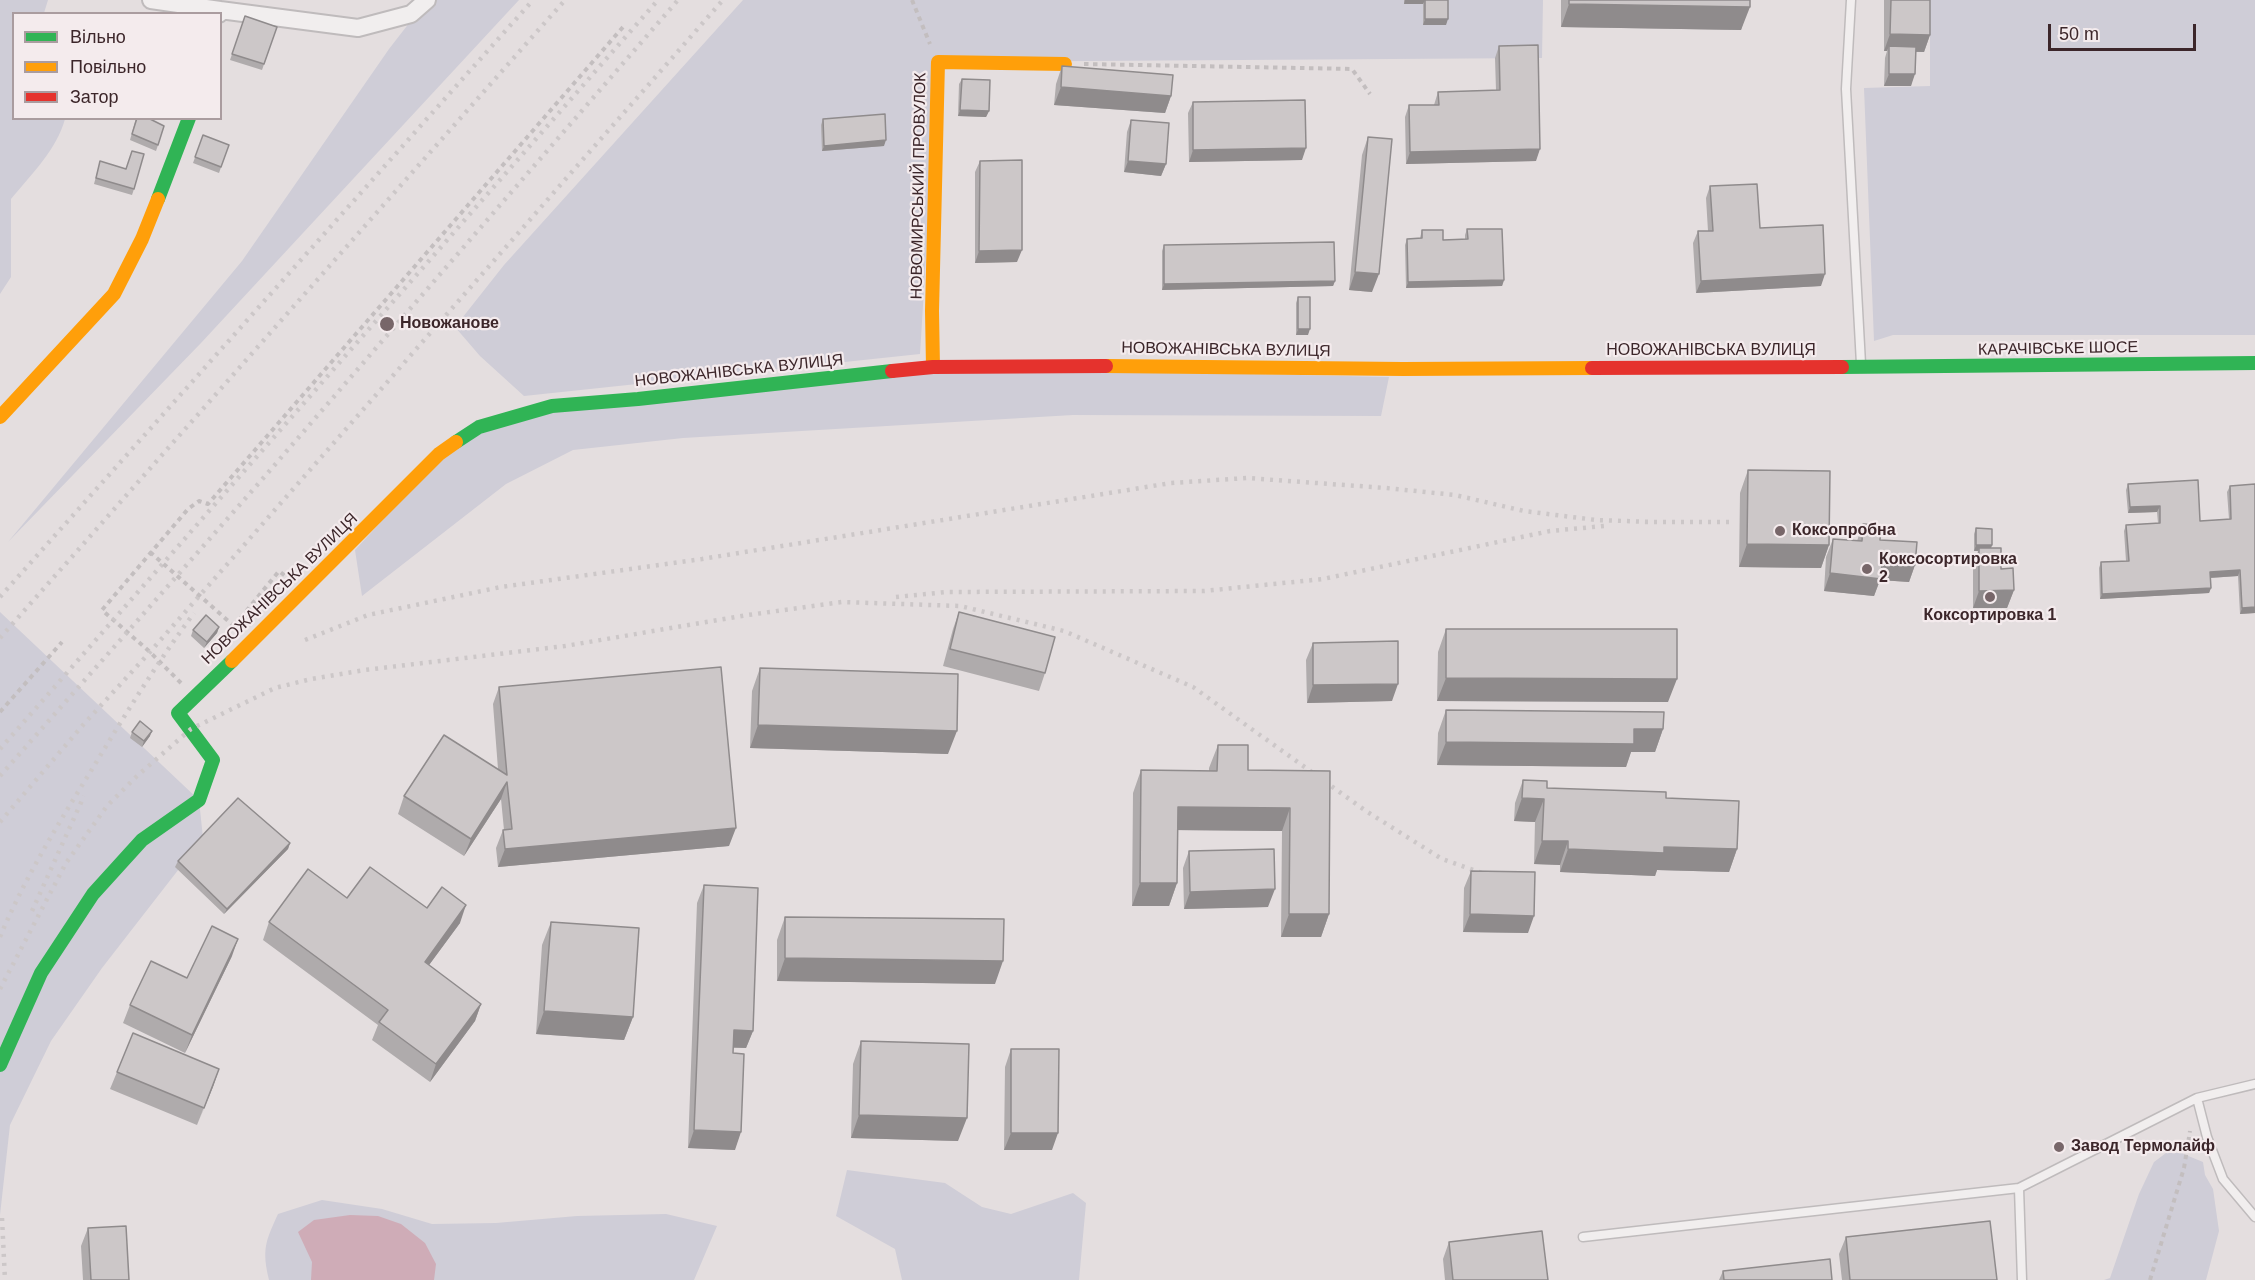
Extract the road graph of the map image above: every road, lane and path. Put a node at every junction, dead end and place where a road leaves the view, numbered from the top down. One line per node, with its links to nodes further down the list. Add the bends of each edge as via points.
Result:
1 (151, 0): 5 (street)
2 (427, 0): 6 (street, via 411,14 358,28)
3 (912, 0): 8 (path)
4 (1851, 0): 14 (lane, via 1846,89)
5 (219, 12)
6 (222, 12)
7 (623, 27): 16 (path, via 208,504 199,501 188,509)
8 (938, 62): 9 (street, НОВОМИРСЬКИЙ ПРОВУЛОК); 13 (street, НОВОМИРСЬКИЙ ПРОВУЛОК)
9 (1065, 64): 10 (path, via 1352,69)
10 (1370, 94)
11 (188, 120): 15 (street, via 142,239 114,294)
12 (2255, 363): 14 (street, КАРАЧІВСЬКЕ ШОСЕ)
13 (933, 367): 14 (street, НОВОЖАНІВСЬКА ВУЛИЦЯ); 19 (street, НОВОЖАНІВСЬКА ВУЛИЦЯ, via 552,406 479,427 439,454)
14 (1861, 367)
15 (0, 417)
16 (150, 552): 17 (path, bridge, via 234,626); 19 (path, via 102,610 177,677)
17 (279, 571)
18 (62, 642): 20 (path)
19 (191, 698): 21 (street, via 178,713 213,760 199,800 142,840 93,894 41,973)
20 (0, 712)
21 (0, 1065)
22 (2255, 1084): 23 (lane)
23 (2197, 1098): 24 (lane); 25 (lane, via 2223,1179); 28 (path, via 2184,1168)
24 (2019, 1188): 26 (lane); 27 (lane)
25 (2255, 1217)
26 (1582, 1237)
27 (2022, 1280)
28 (2150, 1280)

